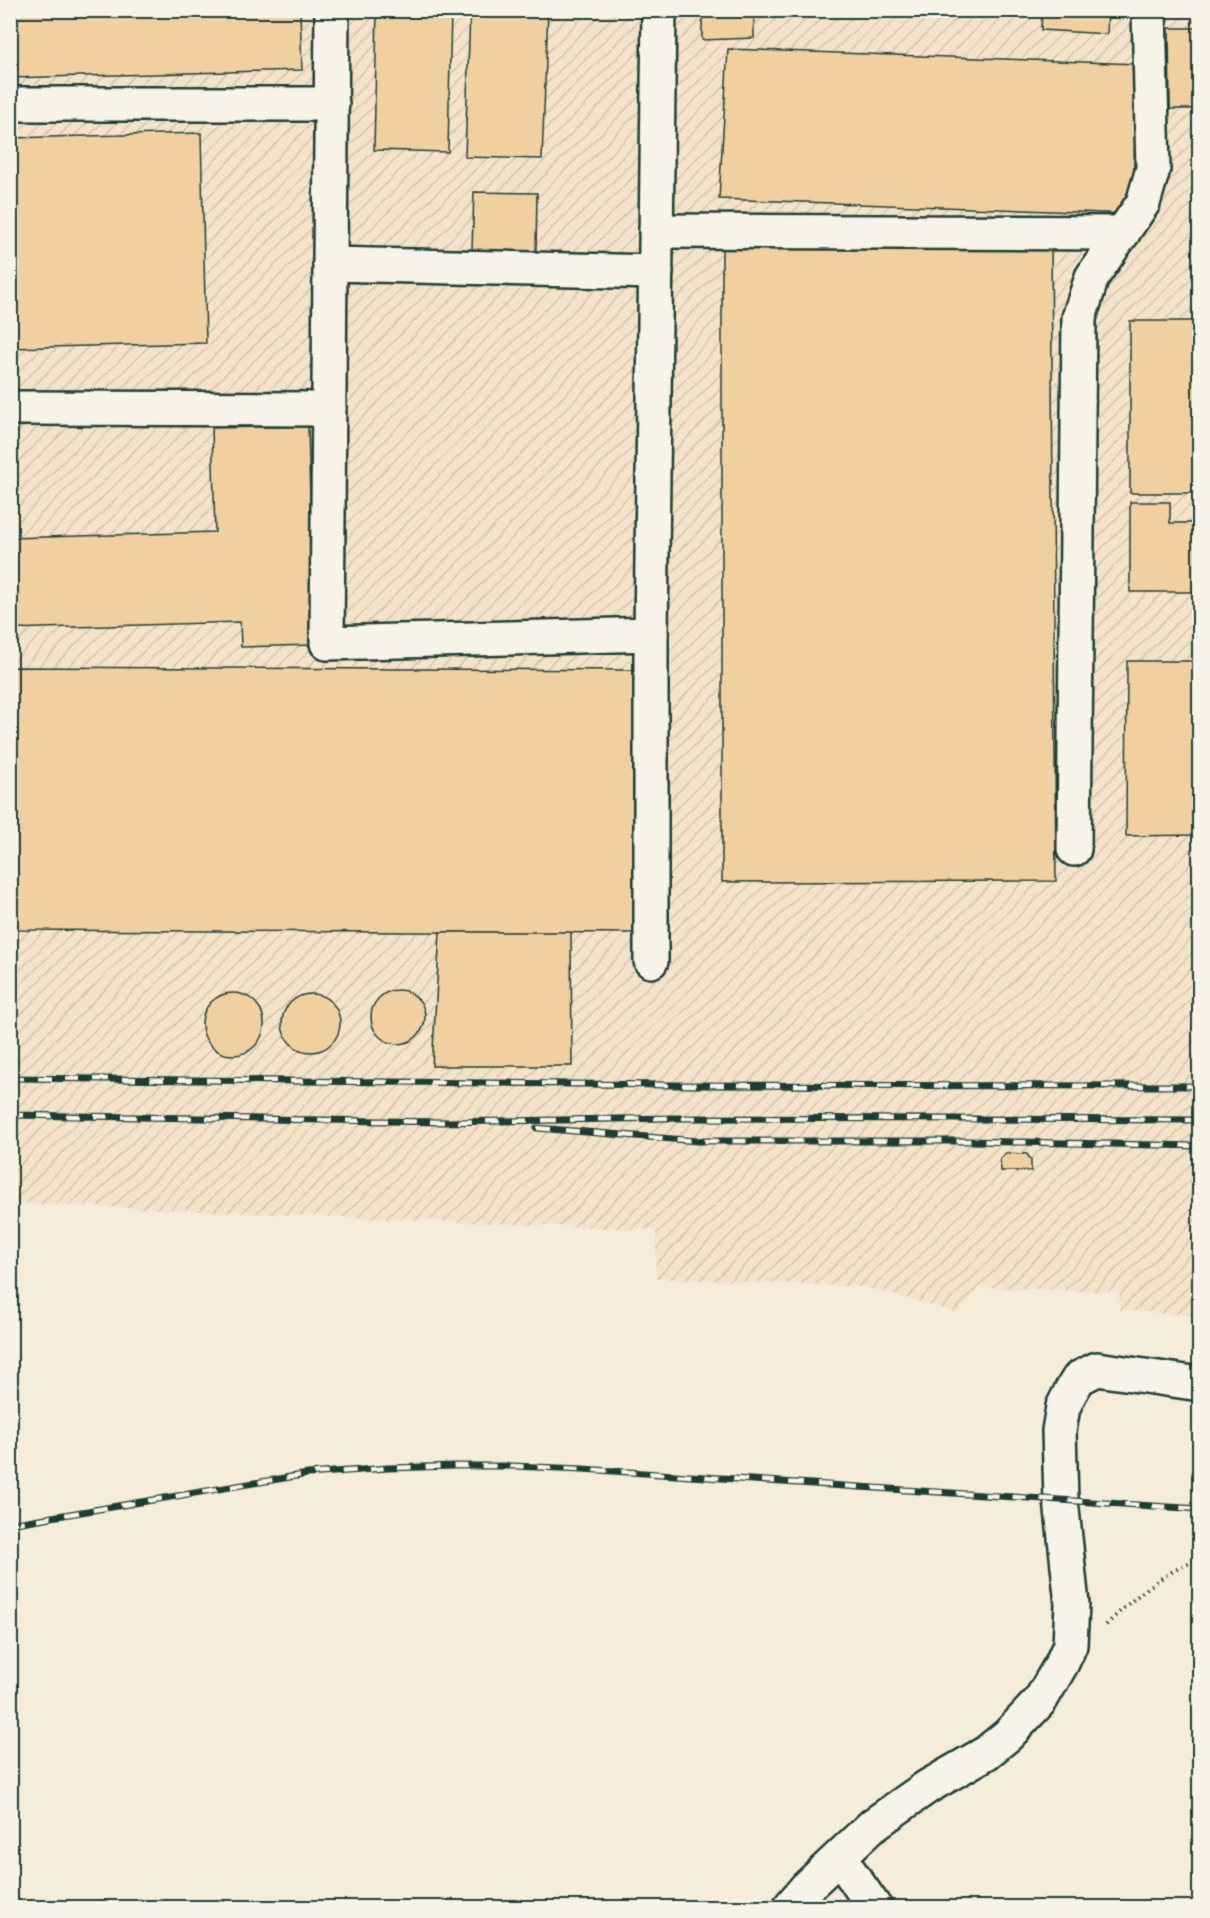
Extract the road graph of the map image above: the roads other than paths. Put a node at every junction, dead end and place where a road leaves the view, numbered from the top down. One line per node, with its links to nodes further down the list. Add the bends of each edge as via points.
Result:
1 (332, 10): 5 (street)
2 (659, 10): 6 (street)
3 (1149, 10): 7 (street, via 1153,169 1143,203)
4 (10, 104): 5 (street)
5 (332, 104): 8 (street)
6 (656, 231): 7 (street); 9 (street)
7 (1123, 233): 13 (street, via 1092,277 1079,318)
8 (330, 264): 9 (street); 11 (street)
9 (656, 272): 12 (street)
10 (10, 408): 11 (street)
11 (329, 409): 12 (street, via 327,643)
12 (651, 634): 14 (street)
13 (1074, 849)
14 (651, 962)
15 (1200, 1384): 16 (street, via 1097,1370 1079,1378 1063,1407 1059,1431 1061,1500 1072,1604 1070,1645 1062,1663 1040,1701 1008,1735 986,1753 898,1806)
16 (840, 1858): 17 (street); 18 (street)
17 (789, 1908)
18 (875, 1908)

